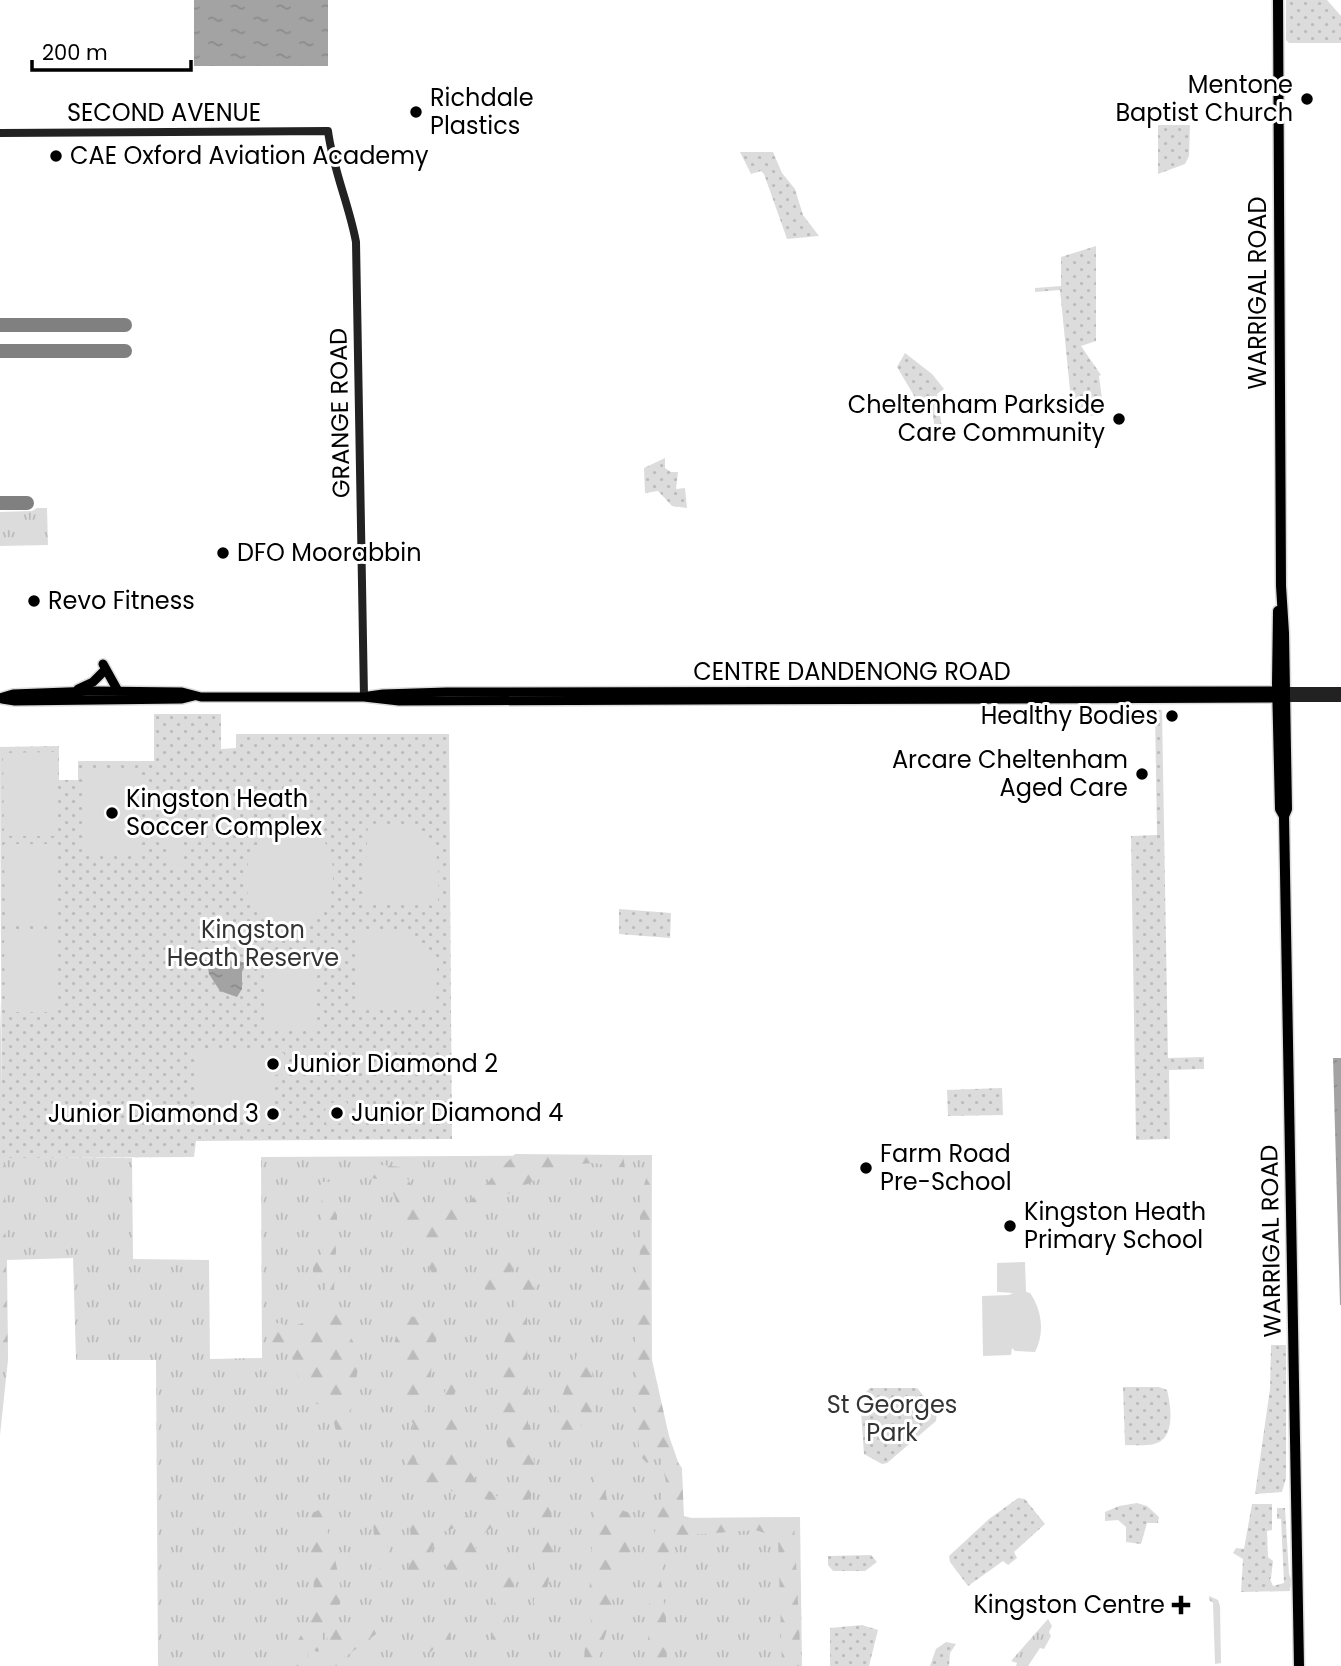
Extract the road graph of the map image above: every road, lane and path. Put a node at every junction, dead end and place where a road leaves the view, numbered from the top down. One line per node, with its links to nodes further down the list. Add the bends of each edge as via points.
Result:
1 (1278, 0): 7 (highway, WARRIGAL ROAD)
2 (328, 131): 3 (main road, SECOND AVENUE); 9 (main road, GRANGE ROAD, via 356,242)
3 (0, 133)
4 (70, 691): 5 (main road, CENTRE DANDENONG ROAD); 5 (main road, via 93,682 103,668); 10 (main road, CENTRE DANDENONG ROAD)
5 (118, 691): 8 (main road, CENTRE DANDENONG ROAD)
6 (1341, 691): 7 (main road, CENTRE DANDENONG ROAD)
7 (1281, 695): 9 (main road, CENTRE DANDENONG ROAD, via 447,692); 11 (main road, CENTRE DANDENONG ROAD); 12 (highway, WARRIGAL ROAD)
8 (194, 696): 9 (main road, CENTRE DANDENONG ROAD); 10 (main road, CENTRE DANDENONG ROAD, via 73,701)
9 (364, 697)
10 (0, 698)
11 (1341, 698)
12 (1299, 1666)

